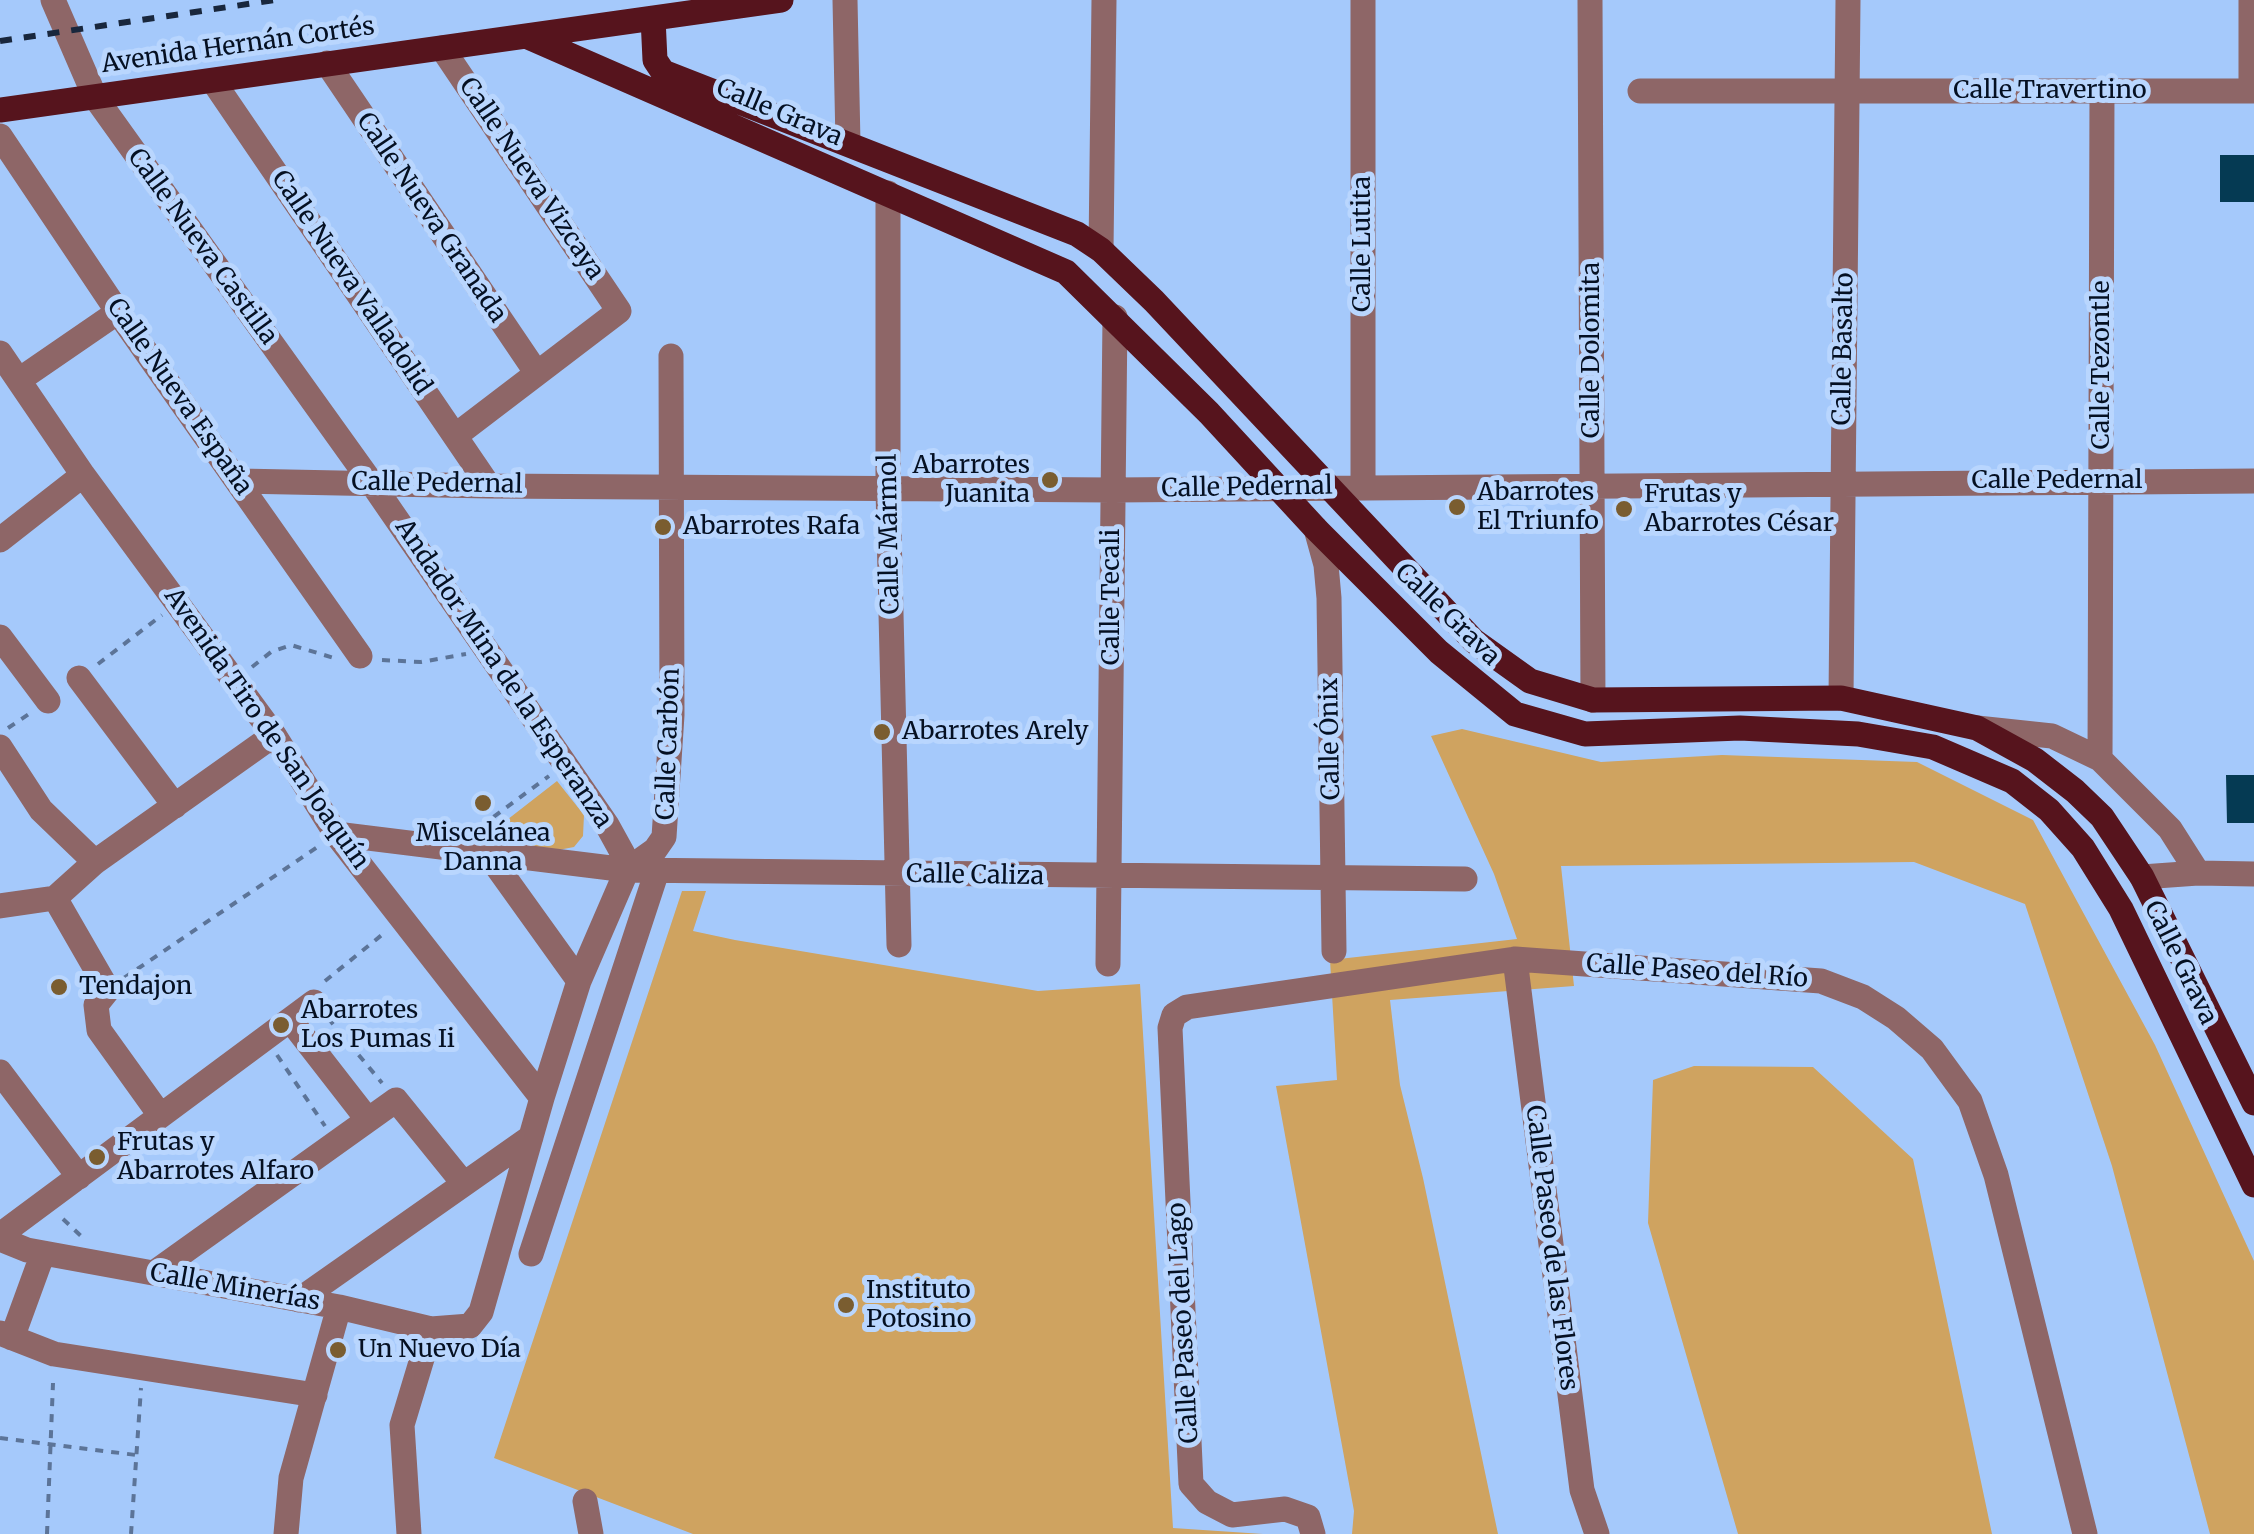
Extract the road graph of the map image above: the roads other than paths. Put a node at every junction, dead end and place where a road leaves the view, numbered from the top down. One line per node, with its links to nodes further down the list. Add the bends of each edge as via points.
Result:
1 (54, 0): 18 (street, Calle Nueva Castilla)
2 (781, 0): 9 (main road, Avenida Hernán Cortés)
3 (845, 0): 21 (street)
4 (1104, 0): 23 (street)
5 (1363, 0): 42 (street, Calle Lutita)
6 (1590, 0): 37 (street, Calle Dolomita)
7 (1848, 0): 14 (street, Calle Basalto)
8 (2251, 0): 17 (street)
9 (653, 18): 10 (main road, Avenida Hernán Cortés); 21 (main road, Calle Grava, via 655,60 664,72)
10 (526, 36): 11 (main road, Avenida Hernán Cortés); 22 (main road, Calle Grava)
11 (442, 48): 12 (main road, Avenida Hernán Cortés); 28 (street, Calle Nueva Vizcaya, via 620,311)
12 (327, 63): 13 (main road, Avenida Hernán Cortés); 28 (street, Calle Nueva Granada)
13 (213, 81): 18 (main road, Avenida Hernán Cortés); 30 (street, Calle Nueva Valladolid)
14 (1846, 90): 15 (street, Calle Travertino); 16 (street, Calle Travertino); 36 (street, Calle Basalto)
15 (1640, 91)
16 (2102, 92): 17 (street, Calle Travertino); 32 (street, Calle Tezontle)
17 (2253, 92)
18 (95, 97): 19 (main road, Avenida Hernán Cortés); 35 (street, Calle Nueva Castilla)
19 (0, 110)
20 (0, 136): 24 (street, Calle Nueva España)
21 (848, 143): 23 (main road, Calle Grava, via 1077,234)
22 (888, 194): 25 (main road, Calle Grava, via 1066,272); 43 (street, Calle Mármol)
23 (1101, 250): 39 (main road, Calle Grava)
24 (118, 312): 29 (street); 34 (street, Calle Nueva España)
25 (1115, 317): 40 (main road, Calle Grava); 44 (street, Calle Tecali)
26 (0, 353): 29 (street, Avenida Tiro de San Joaquín)
27 (671, 356): 41 (street, Calle Carbón)
28 (536, 372): 30 (street)
29 (20, 380): 31 (street, Avenida Tiro de San Joaquín)
30 (455, 436): 38 (street, Calle Nueva Valladolid)
31 (83, 475): 46 (street); 54 (street, Avenida Tiro de San Joaquín)
32 (2102, 480): 33 (street, Calle Pedernal); 36 (street, Calle Pedernal); 56 (street, Calle Tezontle)
33 (2254, 480)
34 (239, 481): 35 (street, Calle Pedernal); 48 (street, Calle Nueva España)
35 (371, 482): 38 (street, Calle Pedernal); 61 (street, Andador Mina de la Esperanza, via 616,840)
36 (1843, 483): 37 (street, Calle Pedernal); 50 (street, Calle Basalto)
37 (1591, 485): 42 (street, Calle Pedernal); 51 (street, Calle Dolomita)
38 (489, 486): 41 (street, Calle Pedernal)
39 (1330, 486): 40 (street, Calle Pedernal); 42 (street, Calle Pedernal); 51 (main road, Calle Grava, via 1474,641 1530,681)
40 (1278, 487): 44 (street, Calle Pedernal); 45 (main road, Calle Grava)
41 (672, 488): 43 (street, Calle Pedernal); 61 (street, Calle Carbón, via 667,821 655,850)
42 (1362, 488)
43 (888, 489): 44 (street, Calle Pedernal); 65 (street, Calle Mármol)
44 (1113, 490): 67 (street, Calle Tecali)
45 (1316, 529): 66 (street, Calle Ónix, via 1328,598); 88 (main road, Calle Grava, via 1439,652 1515,714 1585,734 1740,728 1858,734 1933,748 2012,781 2083,848 2121,909)
46 (0, 540)
47 (0, 638): 52 (street)
48 (360, 656)
49 (80, 678): 57 (street)
50 (1842, 698): 51 (main road, Calle Grava); 53 (main road, Calle Grava)
51 (1593, 700)
52 (48, 701)
53 (1977, 728): 56 (street, via 2052,736); 68 (main road, Calle Grava, via 2075,791 2102,817)
54 (274, 734): 57 (street); 58 (street, Avenida Tiro de San Joaquín)
55 (0, 747): 60 (street, via 40,810)
56 (2100, 759): 63 (street, via 2170,830)
57 (176, 806): 60 (street)
58 (336, 834): 59 (street, Calle Caliza); 81 (street, Avenida Tiro de San Joaquín)
59 (486, 850): 61 (street, Calle Caliza); 76 (street)
60 (94, 862): 70 (street)
61 (627, 870): 62 (street, Calle Caliza); 76 (street, Calle Carbón)
62 (656, 871): 65 (street, Calle Caliza); 91 (street)
63 (2198, 873): 64 (street); 68 (street)
64 (2254, 874)
65 (897, 876): 67 (street, Calle Caliza); 72 (street, Calle Mármol)
66 (1333, 877): 67 (street, Calle Caliza); 69 (street, Calle Caliza); 73 (street, Calle Ónix)
67 (1111, 878): 75 (street, Calle Tecali)
68 (2142, 878): 82 (main road, Calle Grava)
69 (1465, 879)
70 (55, 898): 71 (street); 83 (street, via 108,990 96,1005 99,1030)
71 (0, 906)
72 (899, 945)
73 (1334, 951)
74 (1515, 960): 78 (street, Calle Paseo del Río); 104 (street, Calle Paseo de las Flores, via 1582,1490); 105 (street, Calle Paseo del Río, via 1821,981 1862,997 1932,1049 1970,1101 1996,1174)
75 (1108, 964)
76 (579, 981): 81 (street, Calle Carbón)
77 (314, 1002): 79 (street)
78 (1174, 1014): 103 (street, Calle Paseo del Lago, via 1191,1484 1232,1514 1285,1509 1308,1516)
79 (290, 1021): 83 (street); 84 (street)
80 (0, 1072): 86 (street)
81 (542, 1098): 85 (street, Calle Carbón)
82 (2254, 1103)
83 (160, 1115): 86 (street)
84 (368, 1120): 87 (street, via 396,1100); 92 (street)
85 (531, 1138): 87 (street); 95 (street, Calle Carbón, via 482,1312)
86 (78, 1176): 89 (street)
87 (464, 1184): 93 (street)
88 (2254, 1186)
89 (0, 1237): 90 (street, Calle Minerías)
90 (43, 1253): 92 (street, Calle Minerías); 97 (street)
91 (531, 1254)
92 (154, 1273): 93 (street, Calle Minerías)
93 (299, 1300): 94 (street, Calle Minerías)
94 (339, 1307): 96 (street, Calle Minerías); 98 (street)
95 (470, 1326): 96 (street, Calle Minerías)
96 (431, 1330): 101 (street, via 402,1425)
97 (6, 1336): 98 (street, via 54,1354)
98 (315, 1395): 100 (street, via 290,1478)
99 (584, 1501): 102 (street)
100 (286, 1534)
101 (409, 1534)
102 (591, 1534)
103 (1313, 1534)
104 (1597, 1534)
105 (2085, 1534)

